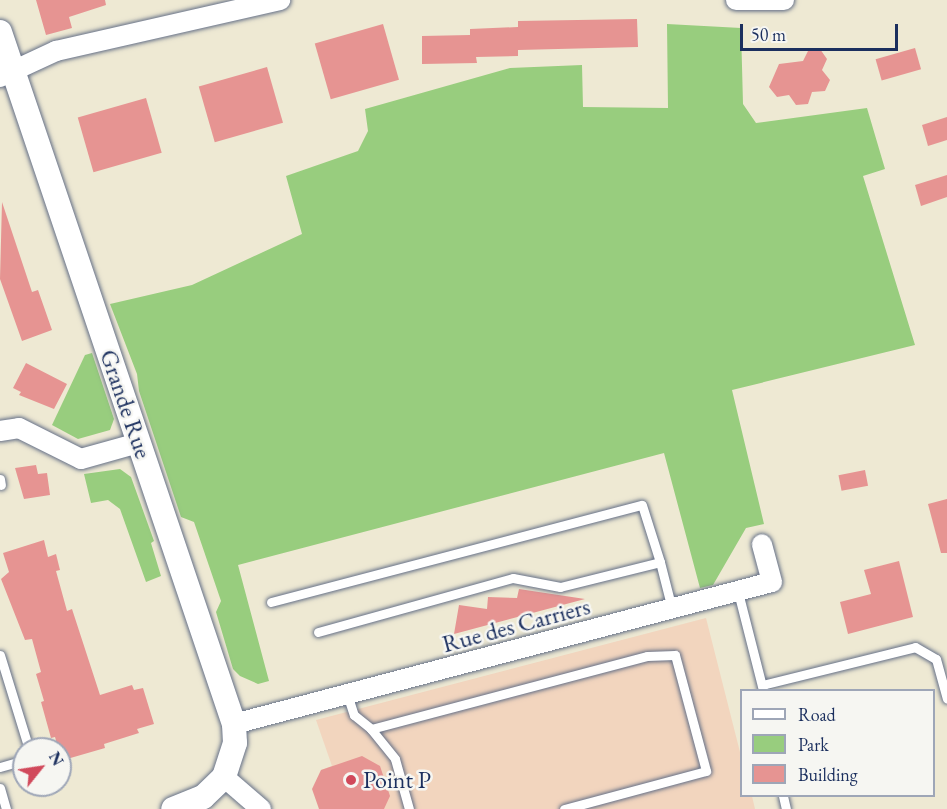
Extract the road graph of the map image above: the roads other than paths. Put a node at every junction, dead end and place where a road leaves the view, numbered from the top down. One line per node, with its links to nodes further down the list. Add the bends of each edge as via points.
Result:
1 (280, 0): 5 (street, via 56,51)
2 (736, 0): 3 (street)
3 (784, 0)
4 (0, 32): 5 (street, Grande Rue)
5 (6, 74): 7 (street, Grande Rue)
6 (0, 431): 7 (street, via 19,428 81,459)
7 (138, 443): 18 (street, Grande Rue)
8 (762, 544): 10 (street, Rue des Carriers, via 772,582)
9 (660, 562): 11 (lane, via 642,505); 12 (lane); 13 (lane, via 560,587 513,578)
10 (738, 592): 12 (street, Rue des Carriers); 15 (lane)
11 (271, 602)
12 (672, 609): 16 (street, Rue des Carriers)
13 (318, 632)
14 (0, 655): 20 (lane)
15 (763, 688): 17 (lane, via 915,647 936,659)
16 (348, 697): 18 (street, Rue des Carriers); 19 (lane, via 354,715)
17 (947, 699)
18 (234, 724): 21 (street, Grande Rue, via 233,753)
19 (371, 729): 26 (lane, via 395,759); 27 (lane, via 647,656 675,656 706,771)
20 (25, 737)
21 (224, 777): 24 (street, Grande Rue, via 203,797); 25 (street)
22 (0, 788): 23 (lane)
23 (6, 809)
24 (173, 809)
25 (261, 809)
26 (409, 809)
27 (564, 809)

